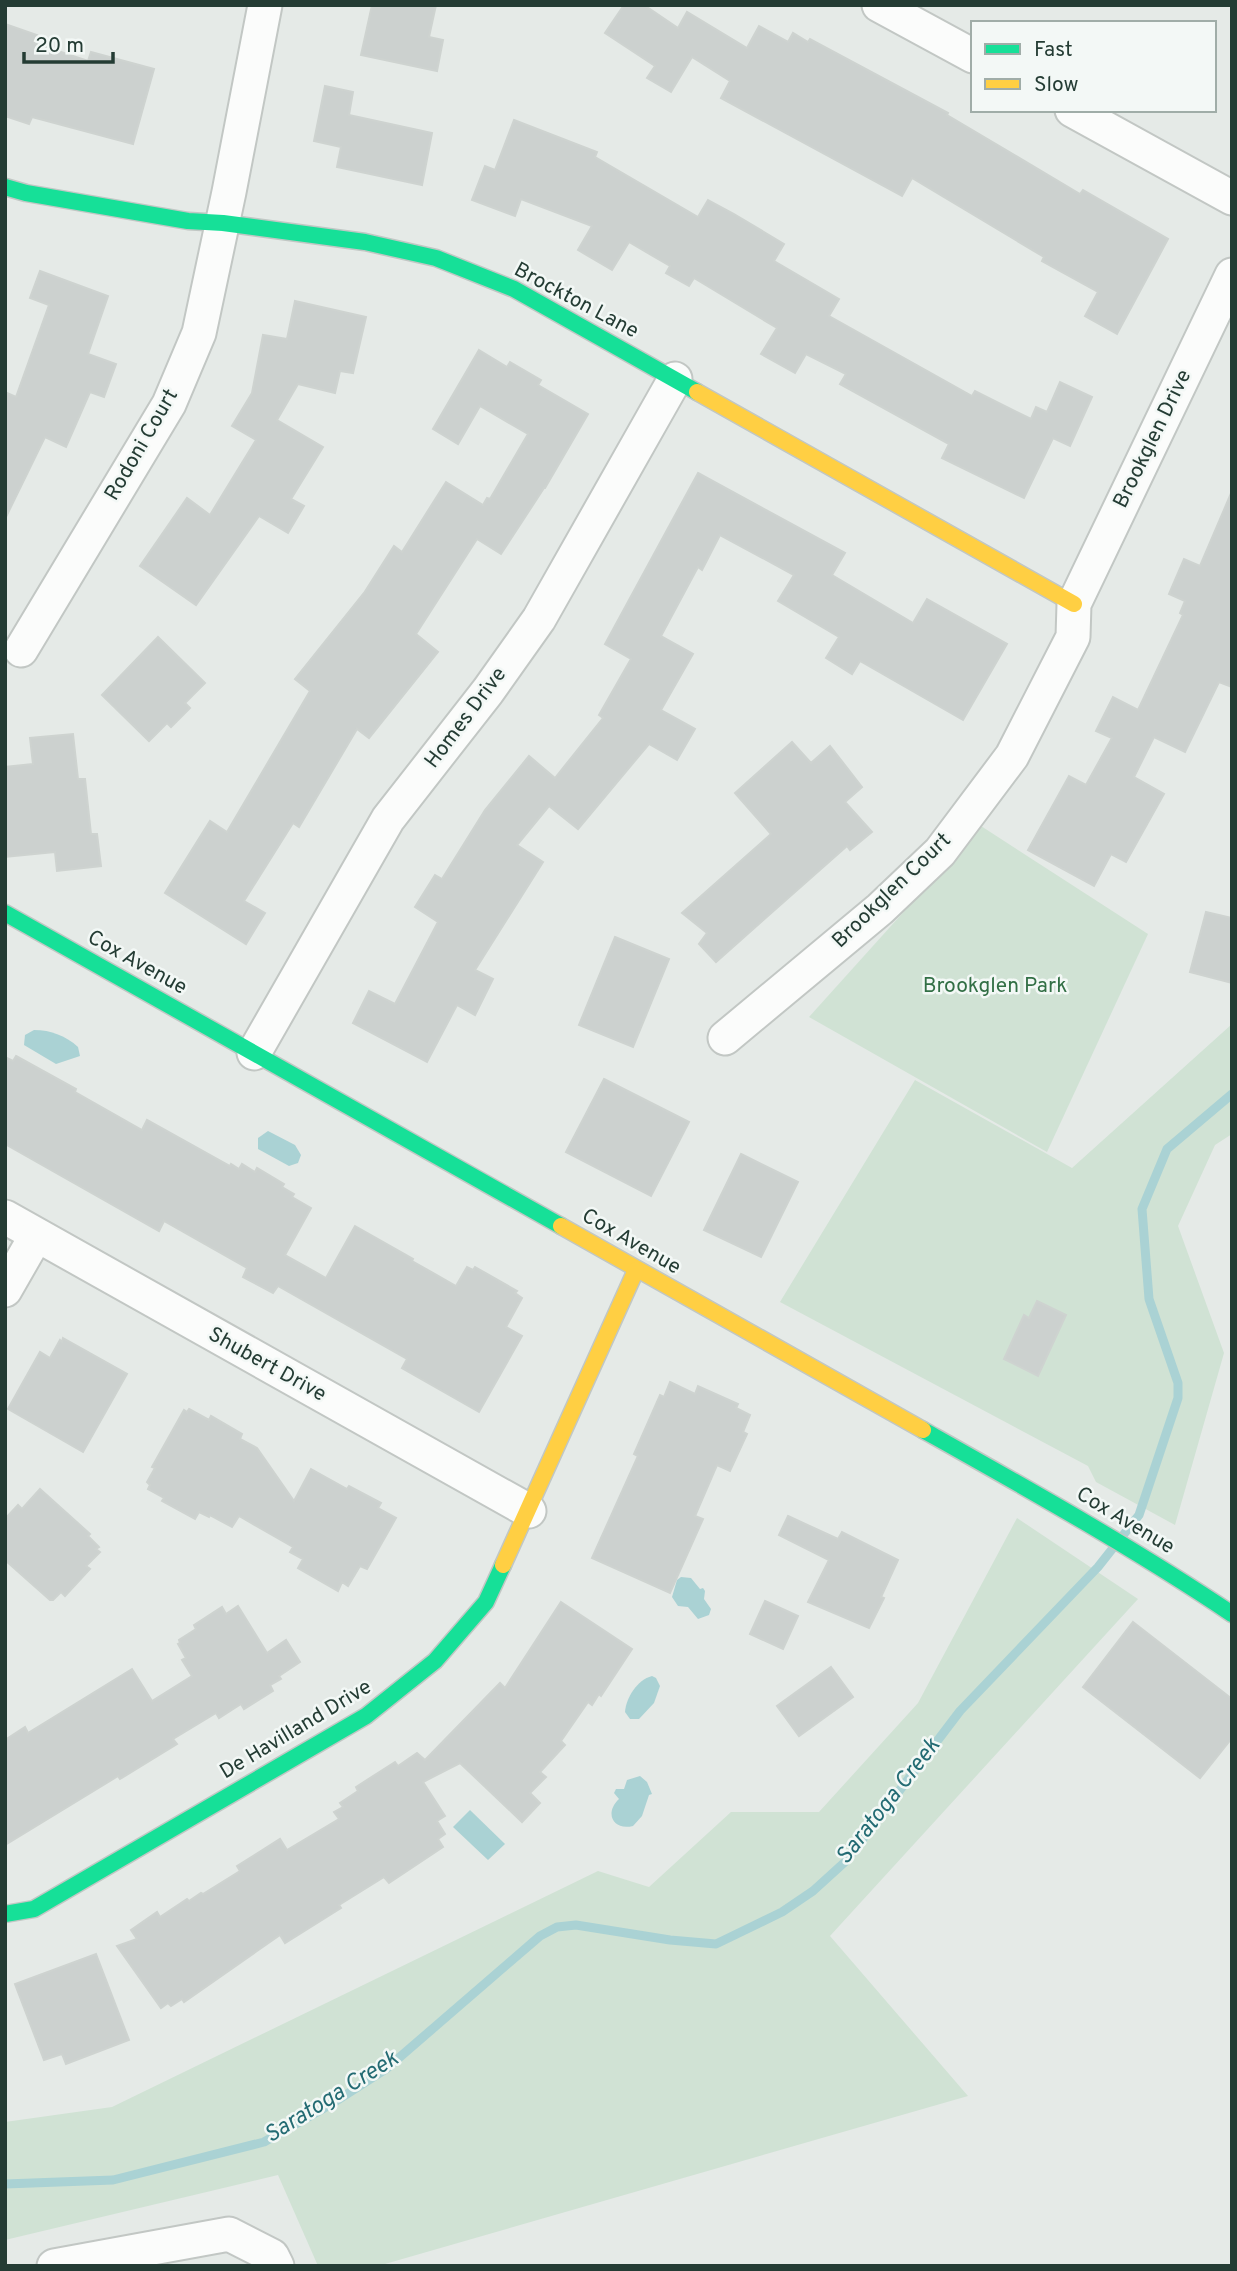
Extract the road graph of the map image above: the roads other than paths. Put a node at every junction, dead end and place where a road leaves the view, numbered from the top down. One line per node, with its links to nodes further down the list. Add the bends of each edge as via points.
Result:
1 (265, 5): 7 (street, Rodoni Court)
2 (879, 5): 3 (street)
3 (971, 55)
4 (1076, 112): 6 (street)
5 (5, 187): 7 (street, Brockton Lane, via 188,221)
6 (1232, 198)
7 (223, 223): 9 (street, Brockton Lane, via 365,242 436,258 514,289); 11 (street, Rodoni Court, via 199,333 169,404)
8 (1232, 275): 10 (street, Brookglen Drive)
9 (675, 379): 10 (street, Brockton Lane); 14 (street, Homes Drive, via 540,618 388,819)
10 (1074, 604): 13 (street, Brookglen Court, via 1073,637 1012,756 940,852 880,909)
11 (21, 650)
12 (5, 913): 14 (street, Cox Avenue)
13 (725, 1038)
14 (254, 1053): 17 (street, Cox Avenue)
15 (5, 1217): 16 (street, Shubert Drive)
16 (36, 1236): 18 (street); 19 (street, Shubert Drive)
17 (636, 1270): 19 (street, De Havilland Drive); 20 (street, Cox Avenue, via 1140,1553)
18 (5, 1290)
19 (529, 1511): 21 (street, De Havilland Drive, via 486,1602 435,1661 366,1716 34,1909)
20 (1232, 1614)
21 (5, 1914)
22 (54, 2266): 23 (street, via 229,2234 272,2256)
23 (277, 2266)

